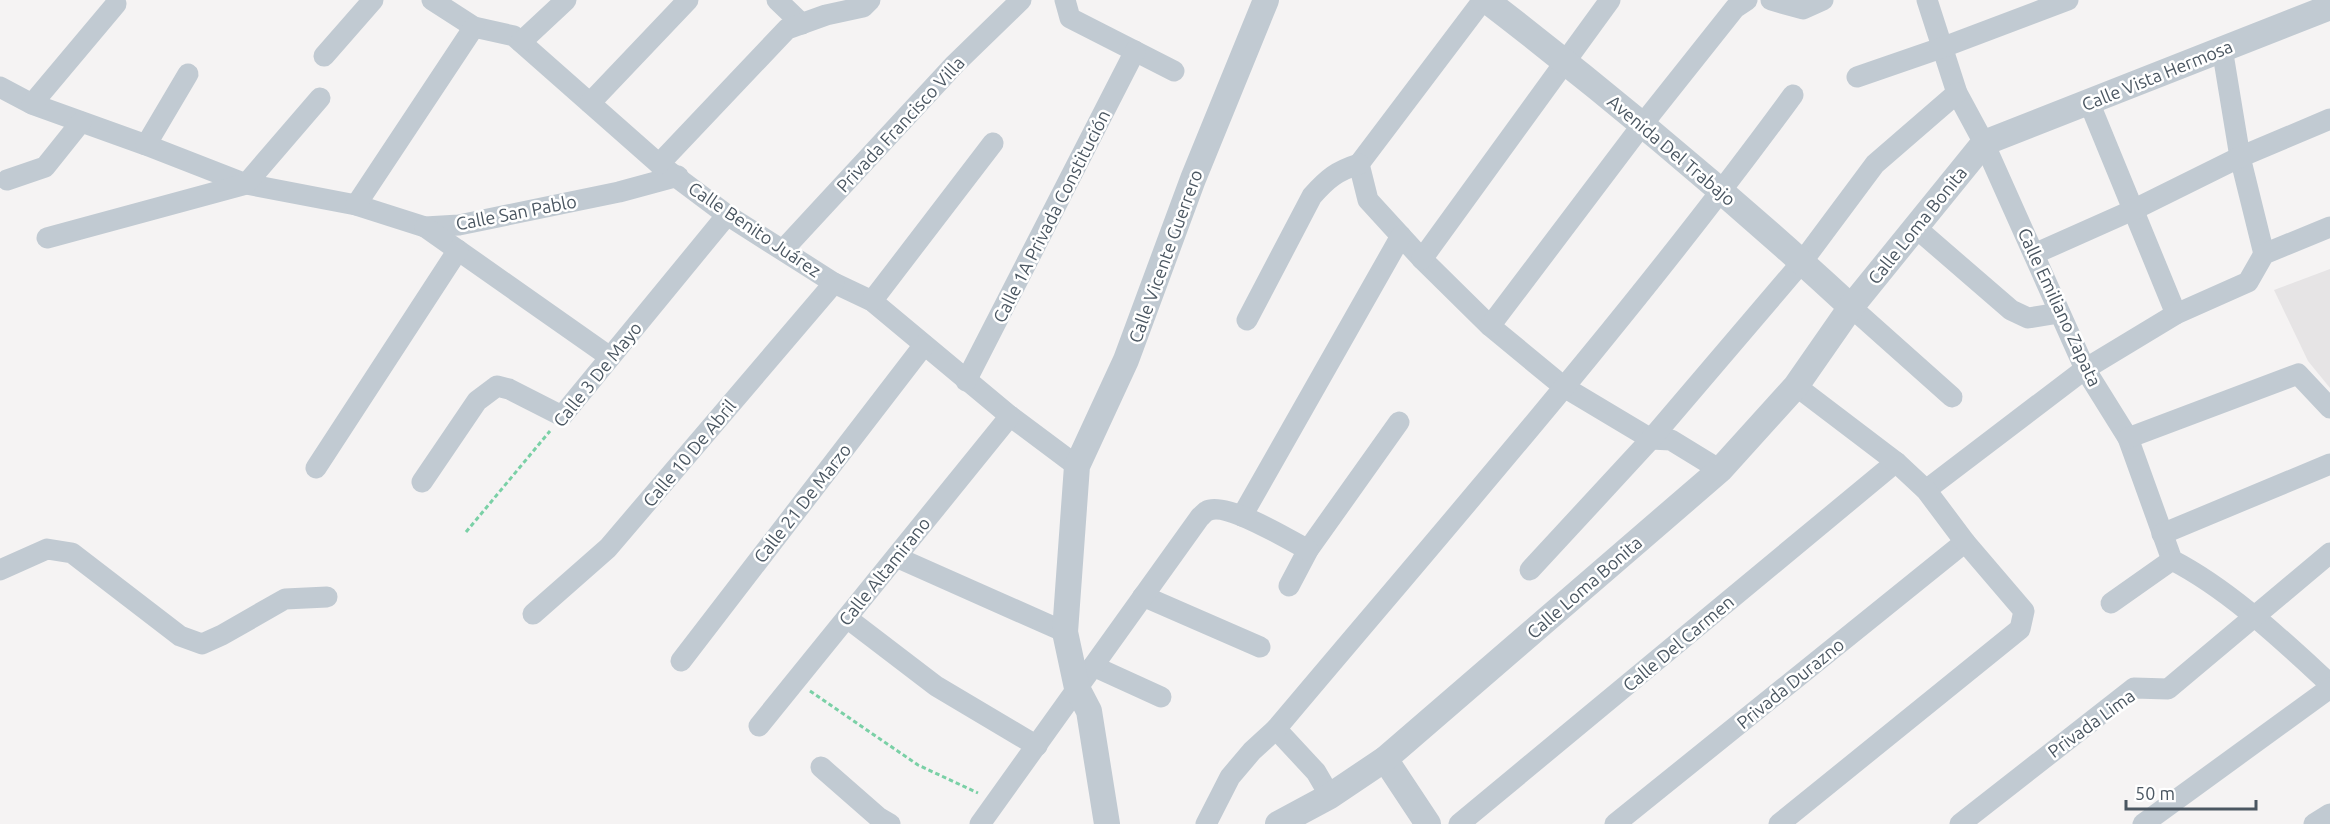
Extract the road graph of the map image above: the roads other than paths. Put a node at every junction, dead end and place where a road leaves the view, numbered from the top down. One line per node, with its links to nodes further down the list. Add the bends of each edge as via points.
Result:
1 (373, 0): 25 (street)
2 (566, 0): 21 (street)
3 (688, 0): 35 (street)
4 (777, 0): 19 (street)
5 (870, 0): 19 (street, via 863,8)
6 (1021, 0): 59 (street, Privada Francisco Villa, via 955,64)
7 (1065, 0): 24 (street, via 1070,18)
8 (1266, 0): 85 (street, Calle Vicente Guerrero, via 1193,179 1126,360)
9 (1484, 0): 26 (street, Avenida Del Trabajo); 45 (street)
10 (1610, 0): 26 (street)
11 (1748, 0): 39 (street, via 1735,9)
12 (1771, 0): 13 (street, via 1803,9)
13 (1823, 0)
14 (1927, 0): 22 (street, Calle Emiliano Zapata)
15 (2068, 0): 22 (street)
16 (443, 2): 20 (street, Calle Benito Juárez)
17 (116, 4): 36 (street)
18 (2330, 7): 23 (street, Calle Vista Hermosa)
19 (802, 24): 44 (street, via 787,29)
20 (474, 27): 21 (street, Calle Benito Juárez, via 514,36); 50 (street)
21 (521, 42): 35 (street, Calle Benito Juárez)
22 (1941, 48): 29 (street); 31 (street, Calle Emiliano Zapata)
23 (2222, 48): 34 (street, Calle Vista Hermosa); 43 (street)
24 (1135, 51): 27 (street); 74 (street, Calle 1A Privada Constitución)
25 (324, 56)
26 (1565, 61): 39 (street, Avenida Del Trabajo); 62 (street)
27 (1174, 71)
28 (188, 74): 42 (street)
29 (1857, 77)
30 (0, 87): 36 (street, Calle San Pablo)
31 (1957, 93): 41 (street, Calle Emiliano Zapata); 63 (street, via 1875,164)
32 (1793, 94): 49 (street)
33 (320, 98): 48 (street)
34 (2089, 102): 41 (street, Calle Vista Hermosa); 51 (street)
35 (590, 103): 44 (street, Calle Benito Juárez)
36 (32, 104): 38 (street, Calle San Pablo)
37 (2330, 119): 43 (street)
38 (81, 122): 42 (street, Calle San Pablo); 47 (street, via 45,167)
39 (1642, 125): 49 (street, Avenida Del Trabajo); 70 (street)
40 (993, 143): 65 (street)
41 (1984, 143): 54 (street, Calle Loma Bonita); 60 (street, Calle Emiliano Zapata)
42 (146, 145): 48 (street, Calle San Pablo)
43 (2240, 157): 51 (street); 61 (street)
44 (659, 164): 46 (street, Calle Benito Juárez)
45 (1359, 164): 56 (street, via 1368,200); 69 (street, via 1327,179 1312,196)
46 (678, 176): 52 (street, Calle Benito Juárez); 53 (street, Calle San Pablo, via 459,225)
47 (7, 180)
48 (246, 184): 50 (street, Calle San Pablo); 57 (street)
49 (1722, 191): 63 (street, Avenida Del Trabajo); 76 (street)
50 (356, 205): 53 (street, Calle San Pablo)
51 (2133, 210): 60 (street); 68 (street)
52 (727, 215): 59 (street, Calle Benito Juárez); 72 (street, Calle 3 De Mayo)
53 (425, 227): 58 (street)
54 (1915, 227): 66 (street, Calle Loma Bonita); 67 (street, via 2011,310 2028,318)
55 (2330, 227): 61 (street)
56 (1401, 236): 62 (street); 90 (street)
57 (47, 238)
58 (458, 250): 72 (street); 86 (street)
59 (783, 250): 64 (street, Calle Benito Juárez)
60 (2034, 254): 67 (street, Calle Emiliano Zapata)
61 (2264, 254): 68 (street, via 2248,282)
62 (1422, 259): 70 (street)
63 (1802, 262): 66 (street, Avenida Del Trabajo); 82 (street)
64 (834, 283): 65 (street, Calle Benito Juárez); 103 (street, Calle 10 De Abril, via 608,548)
65 (872, 301): 71 (street, Calle Benito Juárez)
66 (1851, 307): 75 (street, Calle Loma Bonita); 77 (street)
67 (2059, 313): 73 (street, Calle Emiliano Zapata)
68 (2176, 314): 73 (street)
69 (1246, 320)
70 (1490, 326): 76 (street)
71 (924, 345): 74 (street, Calle Benito Juárez); 108 (street, Calle 21 De Marzo)
72 (610, 357): 88 (street, Calle 3 De Mayo, via 562,416 497,386 477,401)
73 (2085, 369): 81 (street, Calle Emiliano Zapata); 89 (street)
74 (966, 381): 79 (street, Calle Benito Juárez)
75 (1796, 386): 83 (street); 87 (street, Calle Loma Bonita)
76 (1564, 387): 82 (street); 114 (street)
77 (1952, 397)
78 (2330, 408): 81 (street, via 2298,374)
79 (1010, 416): 85 (street, Calle Benito Juárez); 95 (street, Calle Altamirano)
80 (1399, 422): 93 (street)
81 (2128, 438): 91 (street, Calle Emiliano Zapata)
82 (1651, 439): 87 (street, via 1671,440); 98 (street)
83 (1896, 462): 89 (street); 126 (street, Calle Del Carmen)
84 (2330, 464): 91 (street)
85 (1077, 466): 106 (street, Calle Vicente Guerrero)
86 (316, 468)
87 (1720, 470): 116 (street, Calle Loma Bonita)
88 (422, 482)
89 (1926, 490): 92 (street)
90 (1242, 516): 93 (street); 100 (street, via 1208,510)
91 (2162, 534): 96 (street, Calle Emiliano Zapata)
92 (1965, 542): 127 (street, Privada Durazno); 128 (street, via 2024,610 2020,628)
93 (1308, 550): 99 (street)
94 (2330, 553): 104 (street, Privada Lima)
95 (896, 556): 105 (street, Calle Altamirano); 106 (street)
96 (2172, 561): 102 (street); 104 (street, via 2190,569)
97 (0, 570): 101 (street, via 47,549 72,553 180,636 202,644 285,599)
98 (1530, 570)
99 (1289, 586)
100 (1143, 596): 107 (street); 109 (street)
101 (327, 597)
102 (2111, 603)
103 (534, 614)
104 (2254, 617): 110 (street); 129 (street, Privada Lima, via 2168,689 2134,688)
105 (847, 618): 113 (street, Calle Altamirano); 115 (street, via 936,686)
106 (1065, 632): 111 (street, Calle Vicente Guerrero)
107 (1260, 647)
108 (681, 661)
109 (1093, 666): 111 (street); 112 (street)
110 (2330, 686): 130 (street)
111 (1077, 688): 115 (street); 122 (street, Calle Vicente Guerrero, via 1089,711)
112 (1161, 697)
113 (759, 726)
114 (1276, 729): 118 (street, via 1316,772); 123 (street, via 1230,777)
115 (1037, 746): 121 (street)
116 (1385, 759): 118 (street, Calle Loma Bonita); 125 (street)
117 (821, 766): 120 (street)
118 (1330, 796): 124 (street, Calle Loma Bonita)
119 (2330, 814): 131 (street)
120 (890, 824)
121 (980, 824)
122 (1107, 824)
123 (1206, 824)
124 (1278, 824)
125 (1428, 824)
126 (1459, 824)
127 (1615, 824)
128 (1779, 824)
129 (1960, 824)
130 (2143, 824)
131 (2314, 824)

